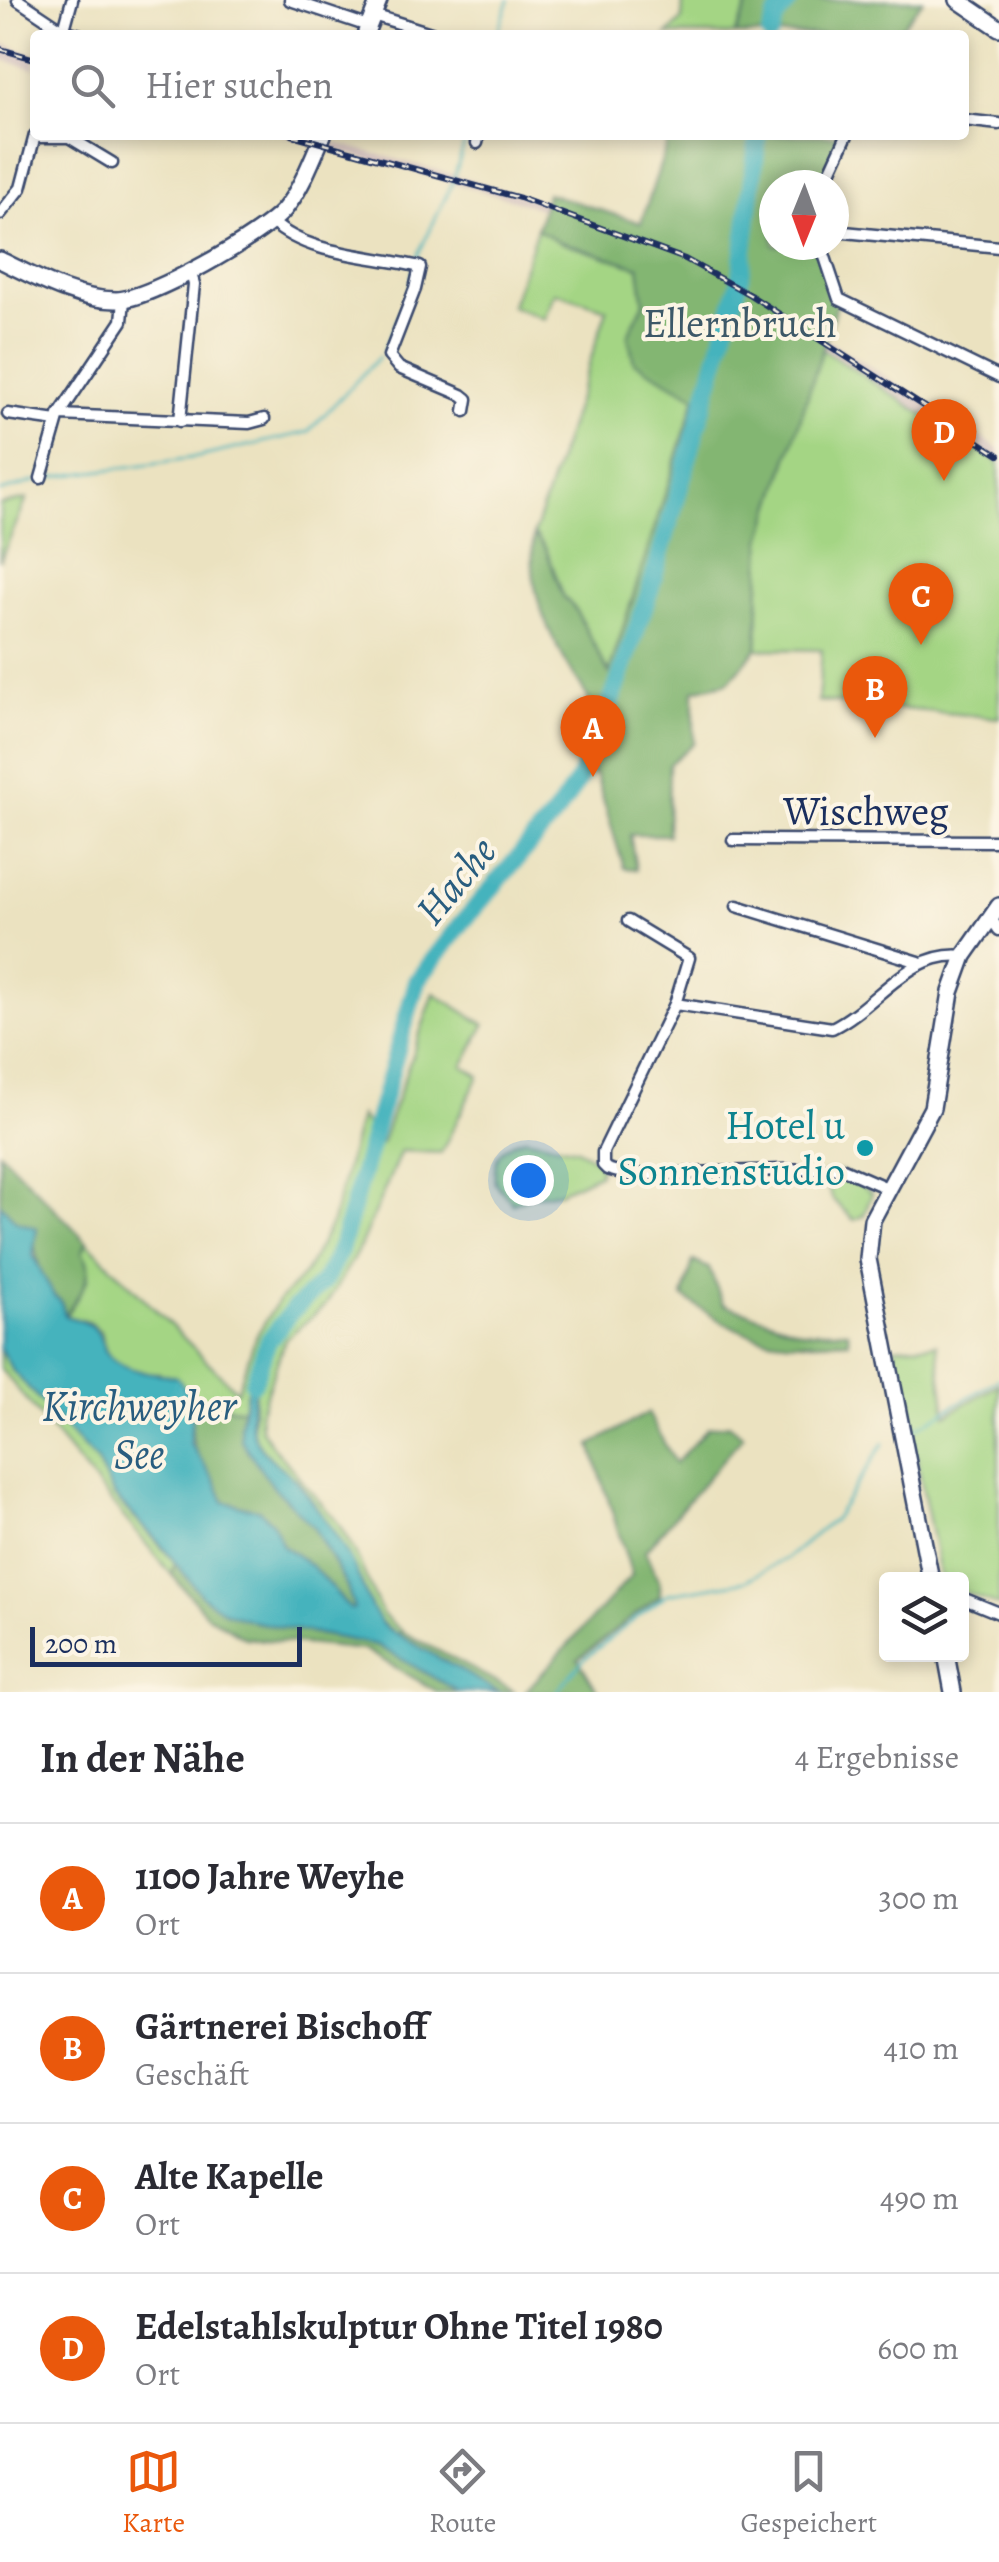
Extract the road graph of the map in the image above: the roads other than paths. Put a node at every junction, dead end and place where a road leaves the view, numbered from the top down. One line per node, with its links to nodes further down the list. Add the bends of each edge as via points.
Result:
1 (18, 0): 7 (street)
2 (72, 0): 8 (street)
3 (290, 0): 5 (street)
4 (958, 0): 6 (main road)
5 (371, 19): 9 (street)
6 (999, 28)
7 (60, 30)
8 (64, 30)
9 (416, 30)
10 (969, 121): 11 (street)
11 (999, 124)
12 (34, 140): 18 (street, via 20,188)
13 (73, 140): 16 (street)
14 (321, 140): 19 (main road, via 294,196)
15 (845, 140): 17 (street)
16 (112, 163)
17 (831, 170)
18 (0, 214)
19 (272, 222): 24 (main road); 27 (street, via 288,237 415,266 416,289 389,356 399,368 462,395)
20 (849, 233): 21 (street)
21 (999, 248)
22 (0, 260): 25 (main road, via 79,293)
23 (826, 260): 26 (street, via 839,298)
24 (190, 271): 25 (main road); 30 (street)
25 (124, 300): 29 (street, via 122,320)
26 (999, 377)
27 (464, 411)
28 (8, 414): 29 (street)
29 (58, 418): 30 (street); 32 (street)
30 (180, 420): 31 (street)
31 (264, 420)
32 (41, 478)
33 (733, 840): 34 (street, Wischweg)
34 (999, 842)
35 (737, 906): 39 (street)
36 (996, 918): 38 (main road)
37 (628, 921): 40 (street, via 689,958)
38 (964, 956): 39 (street); 41 (main road, via 951,992 932,1108)
39 (919, 962): 40 (street, via 832,1028)
40 (675, 1004): 41 (street, via 607,1145 606,1169 628,1176 842,1168)
41 (887, 1188): 42 (main road, via 872,1220 868,1260)
42 (929, 1572)
43 (969, 1601): 44 (street)
44 (999, 1612)
45 (948, 1662): 46 (main road)
46 (954, 1692)

